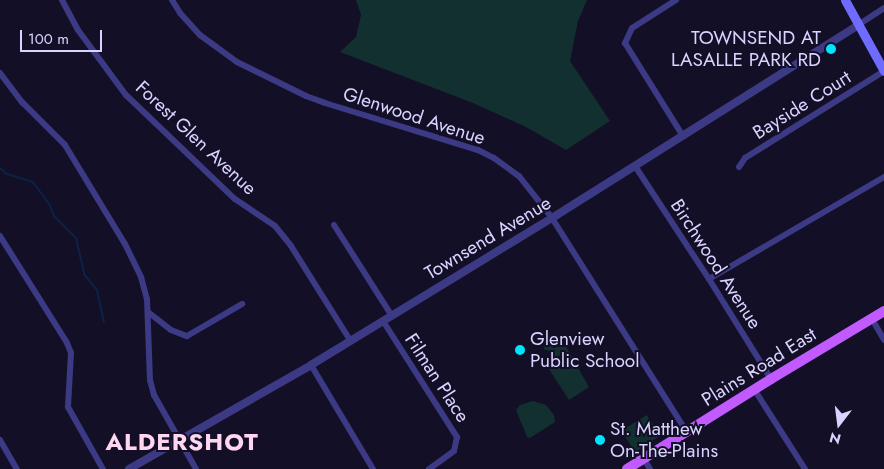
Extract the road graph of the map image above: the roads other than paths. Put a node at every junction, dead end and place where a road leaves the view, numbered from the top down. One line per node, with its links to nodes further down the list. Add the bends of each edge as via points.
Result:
1 (62, 0): 23 (street, Forest Glen Avenue, via 78,30 126,95 234,199 276,226)
2 (172, 0): 13 (street, Glenwood Avenue, via 200,35 222,53 306,96 458,142 494,158 527,184)
3 (676, 0): 9 (street, via 632,28 626,43)
4 (845, 0): 6 (main road)
5 (884, 8): 6 (street)
6 (858, 25): 7 (main road); 9 (street, Townsend Avenue)
7 (884, 71): 11 (street, Bayside Court, via 745,158)
8 (0, 73): 19 (street, via 23,104 66,145 141,277)
9 (683, 136): 10 (street, Townsend Avenue)
10 (634, 166): 13 (street, Townsend Avenue); 16 (street, Birchwood Avenue)
11 (739, 167)
12 (884, 176): 16 (street)
13 (552, 218): 20 (street, Townsend Avenue); 28 (street, Glenwood Avenue)
14 (334, 225): 20 (street)
15 (0, 236): 33 (street, via 67,343 71,353 68,407)
16 (709, 279): 26 (street, Birchwood Avenue)
17 (242, 304): 19 (street, via 187,336 171,330)
18 (884, 311): 21 (main road, Plains Road East)
19 (148, 312): 30 (street, via 150,380 154,394)
20 (392, 316): 22 (street, Townsend Avenue)
21 (872, 319): 24 (street); 26 (main road, Plains Road East)
22 (383, 321): 23 (street, Townsend Avenue); 37 (street, Filman Place, via 457,437 454,452)
23 (350, 340): 25 (street, Townsend Avenue)
24 (884, 340)
25 (311, 365): 30 (street, Townsend Avenue); 36 (street)
26 (771, 379): 27 (main road, Plains Road East)
27 (754, 389): 28 (main road, Plains Road East); 40 (street)
28 (687, 432): 31 (main road, Plains Road East)
29 (0, 440): 32 (street)
30 (180, 441): 34 (street, Townsend Avenue); 35 (street)
31 (644, 459): 38 (main road, Plains Road East); 39 (street)
32 (17, 469)
33 (103, 469)
34 (129, 469)
35 (196, 469)
36 (373, 469)
37 (429, 469)
38 (627, 469)
39 (650, 469)
40 (805, 469)

